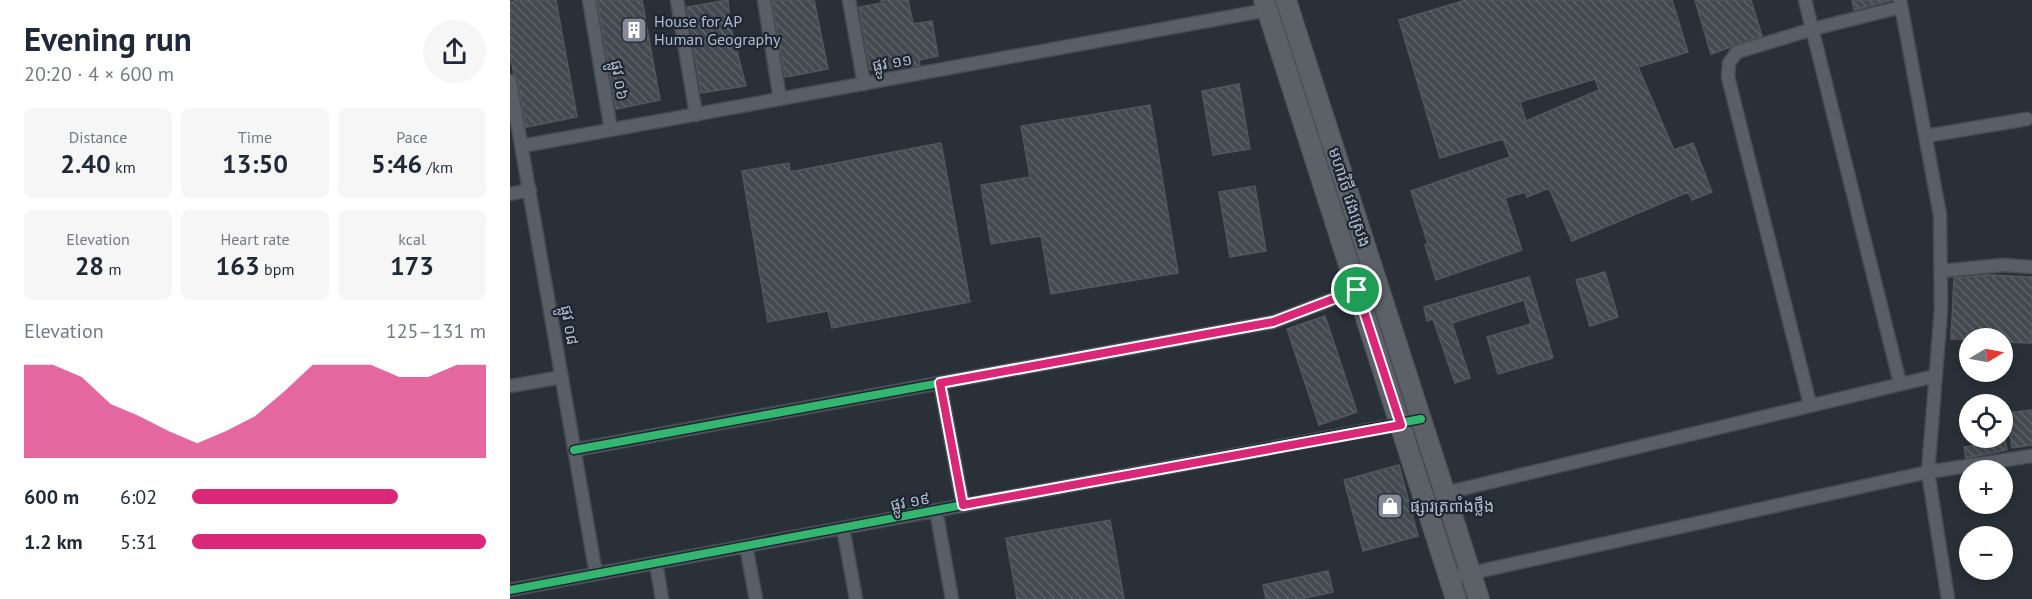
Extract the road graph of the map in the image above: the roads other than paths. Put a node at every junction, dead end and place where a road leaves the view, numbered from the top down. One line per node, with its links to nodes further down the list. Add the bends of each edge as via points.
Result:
1 (589, 0): 15 (street, ផ្លូវ ០៦)
2 (677, 0): 13 (street)
3 (764, 0): 12 (street)
4 (849, 0): 11 (street)
5 (1286, 0): 29 (main road, មហាវិថី វេងស្រេង)
6 (1805, 0): 9 (street)
7 (1900, 3): 9 (street); 16 (street)
8 (1265, 5): 11 (street, ផ្លូវ ១១); 22 (main road, មហាវិថី វេងស្រេង)
9 (1813, 29): 26 (street); 28 (street, via 1737,52 1729,63 1728,77)
10 (510, 81): 17 (street, ផ្លូវ ០៨)
11 (864, 84): 12 (street, ផ្លូវ ១១)
12 (780, 99): 13 (street, ផ្លូវ ១១)
13 (696, 115): 15 (street, ផ្លូវ ១១)
14 (2027, 119): 16 (street)
15 (612, 130): 17 (street, ផ្លូវ ១១)
16 (1926, 136): 21 (street, via 1940,215)
17 (522, 146): 18 (street, ផ្លូវ ០៨)
18 (530, 190): 19 (street); 24 (street, ផ្លូវ ០៨)
19 (510, 194)
20 (2032, 267): 21 (street)
21 (1941, 270): 23 (street)
22 (1357, 290): 25 (street, via 1273,322); 30 (main road, មហាវិថី វេងស្រេង)
23 (1935, 375): 26 (street); 33 (street)
24 (562, 376): 27 (street); 31 (street, ផ្លូវ ០៨)
25 (940, 383): 31 (street); 35 (street)
26 (1900, 383): 28 (street)
27 (510, 386)
28 (1810, 404): 34 (street)
29 (1421, 419): 30 (street, ផ្លូវ ១៩); 34 (main road, មហាវិថី វេងស្រេង)
30 (1401, 425): 35 (street, ផ្លូវ ១៩); 42 (main road, មហាវិថី វេងស្រេង)
31 (574, 450): 41 (street, ផ្លូវ ០៨)
32 (2032, 456): 33 (street)
33 (1928, 472): 40 (street); 50 (street)
34 (1446, 493): 40 (main road, មហាវិថី វេងស្រេង)
35 (963, 505): 36 (street, ផ្លូវ ១៩)
36 (936, 510): 37 (street, ផ្លូវ ១៩); 47 (street)
37 (843, 528): 38 (street, ផ្លូវ ១៩); 46 (street)
38 (746, 546): 39 (street, ផ្លូវ ១៩); 45 (street)
39 (656, 563): 41 (street, ផ្លូវ ១៩); 44 (street)
40 (1471, 573): 42 (street); 49 (main road, មហាវិថី វេងស្រេង)
41 (596, 574): 43 (street, ផ្លូវ ១៩)
42 (1449, 578): 48 (main road, មហាវិថី វេងស្រេង)
43 (510, 590)
44 (662, 599)
45 (756, 599)
46 (856, 599)
47 (952, 599)
48 (1456, 599)
49 (1479, 599)
50 (1948, 599)

